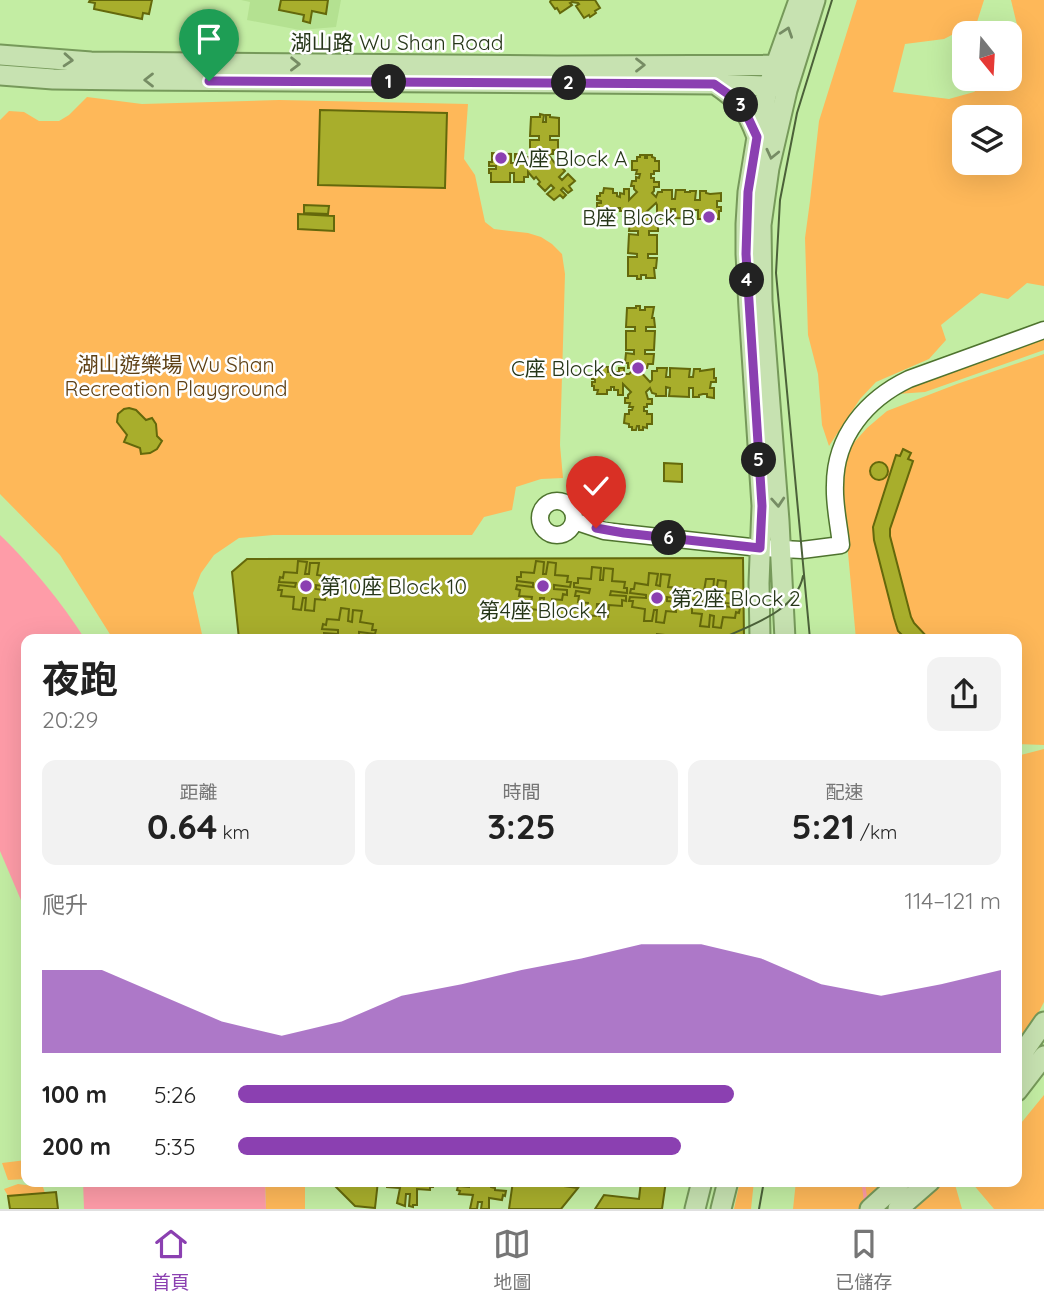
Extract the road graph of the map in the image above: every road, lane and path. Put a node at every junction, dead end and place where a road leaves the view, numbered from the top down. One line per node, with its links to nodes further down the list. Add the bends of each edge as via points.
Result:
1 (799, 0): 4 (main road, one-way to 1)
2 (815, 0): 4 (main road)
3 (0, 55): 4 (main road, 湖山路 Wu Shan Road, one-way to 4, via 91,62)
4 (785, 65): 7 (main road)
5 (0, 75): 6 (main road, 湖山路 Wu Shan Road, one-way to 5)
6 (714, 84): 7 (main road, 湖山路 Wu Shan Road); 8 (main road, via 743,107)
7 (778, 87): 8 (main road); 12 (main road, one-way to 12, via 761,225)
8 (757, 137): 11 (main road, via 748,192 746,254 762,506)
9 (1044, 330): 12 (street, via 886,391 855,421 836,469 841,545)
10 (575, 521): 11 (street, via 604,531)
11 (760, 548): 12 (street); 13 (main road)
12 (780, 549): 14 (main road)
13 (760, 634)
14 (785, 634)
15 (1044, 1022): 16 (main road)
16 (1028, 1062)
17 (700, 1187): 21 (main road)
18 (726, 1187): 22 (main road)
19 (894, 1187): 23 (main road)
20 (922, 1187): 24 (main road)
21 (695, 1209)
22 (721, 1209)
23 (870, 1209)
24 (898, 1209)

